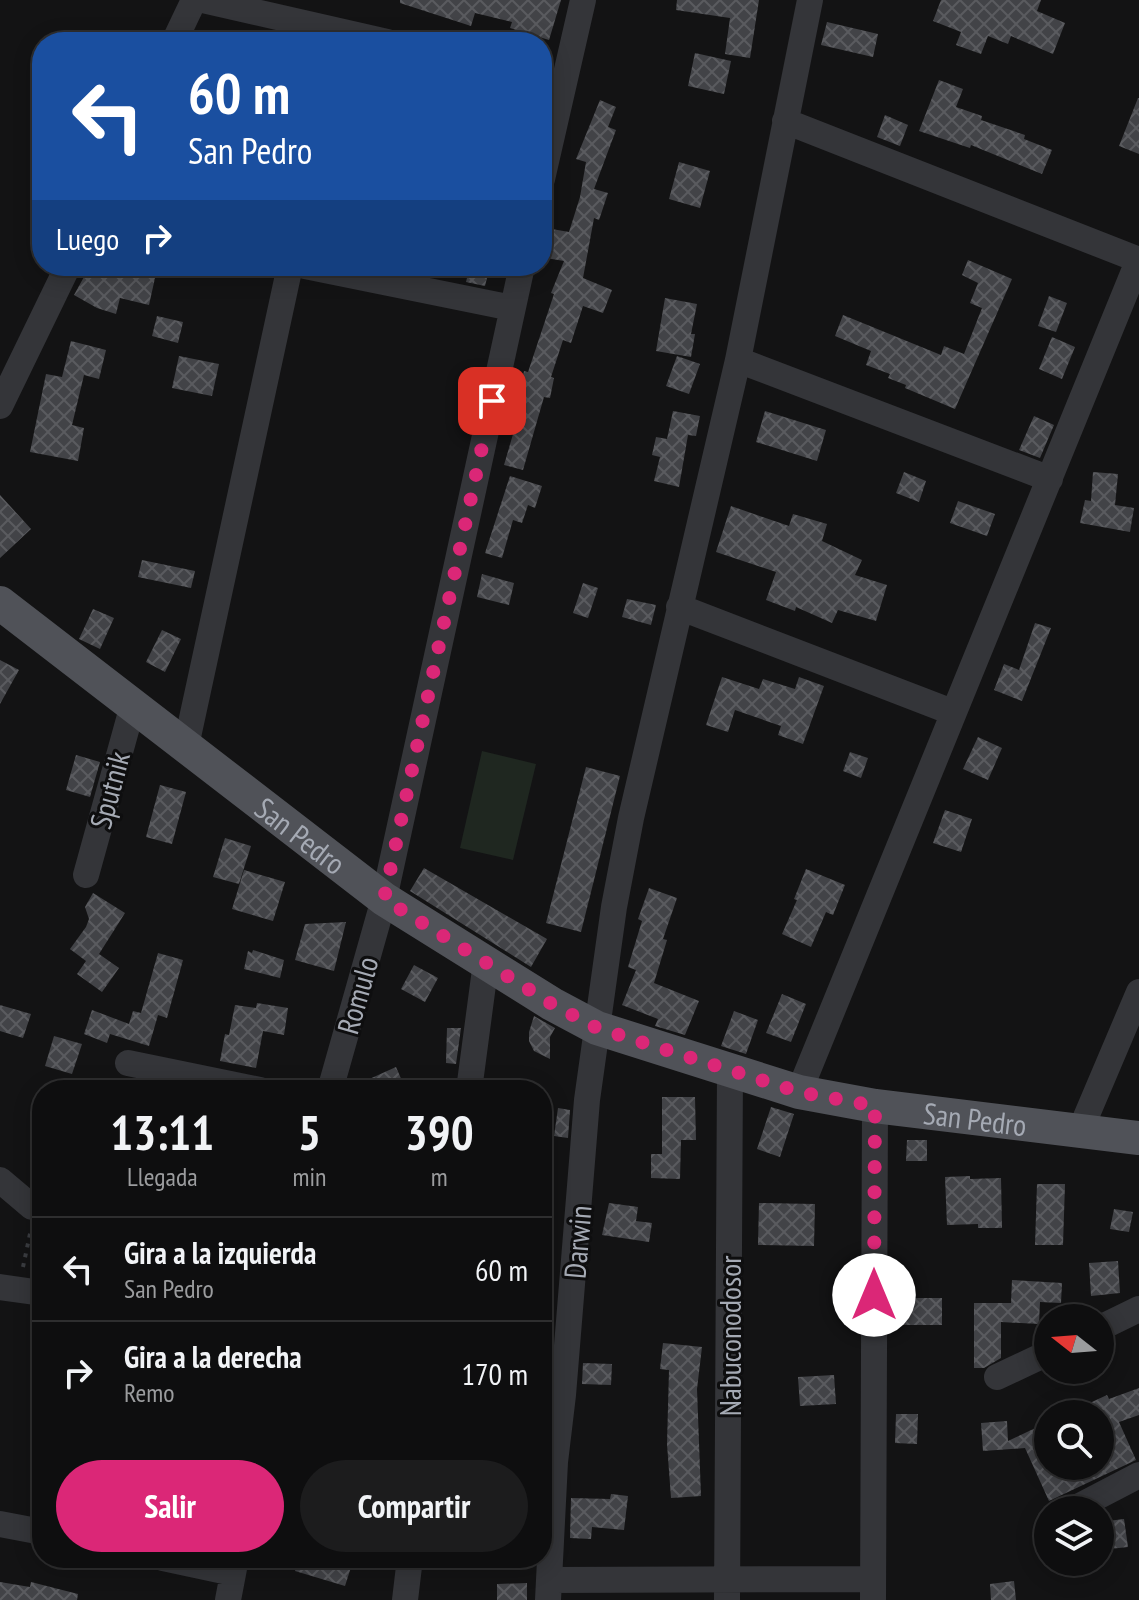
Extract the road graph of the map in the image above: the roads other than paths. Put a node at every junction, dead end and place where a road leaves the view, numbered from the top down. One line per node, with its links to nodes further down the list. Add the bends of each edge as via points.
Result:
1 (194, 0): 5 (street)
2 (203, 0): 6 (street)
3 (583, 0): 7 (street)
4 (810, 0): 8 (street, Darwin)
5 (179, 32)
6 (343, 32)
7 (553, 80)
8 (785, 121): 9 (street); 16 (street, Darwin)
9 (1139, 259): 14 (street)
10 (63, 276): 17 (street)
11 (288, 276): 23 (street)
12 (354, 276): 15 (street)
13 (520, 276): 15 (street, Romulo)
14 (1130, 307): 18 (street)
15 (512, 308): 25 (street, Romulo)
16 (738, 360): 18 (street); 20 (street, Darwin)
17 (0, 406)
18 (1050, 479): 22 (street)
19 (0, 604): 21 (main road, San Pedro)
20 (679, 607): 22 (street); 28 (street, Darwin, via 631,818)
21 (133, 705): 23 (main road, San Pedro); 24 (street, Sputnik)
22 (952, 712): 34 (street)
23 (186, 746): 25 (main road, San Pedro)
24 (86, 875)
25 (384, 899): 26 (main road, San Pedro); 32 (street, Romulo)
26 (486, 962): 28 (main road, San Pedro); 33 (street)
27 (1139, 992): 36 (street)
28 (597, 1028): 30 (main road, San Pedro); 47 (street, Darwin)
29 (128, 1063): 31 (street)
30 (730, 1072): 34 (main road, San Pedro); 54 (street, Nabuconodosor)
31 (211, 1080)
32 (333, 1080)
33 (470, 1080)
34 (799, 1092): 35 (main road, San Pedro)
35 (875, 1106): 36 (main road, San Pedro); 52 (street)
36 (1080, 1131): 37 (main road, San Pedro)
37 (1139, 1138)
38 (0, 1180): 39 (street)
39 (32, 1207)
40 (1139, 1309): 41 (street)
41 (1114, 1321)
42 (1034, 1360): 43 (street)
43 (997, 1377)
44 (1139, 1475): 45 (street)
45 (1099, 1496)
46 (0, 1524): 48 (street)
47 (552, 1526)
48 (32, 1530)
49 (235, 1568): 55 (street)
50 (409, 1568): 56 (street)
51 (550, 1568): 53 (street, Darwin)
52 (873, 1589): 54 (street)
53 (549, 1590): 54 (street)
54 (727, 1590)
55 (228, 1600)
56 (405, 1600)

